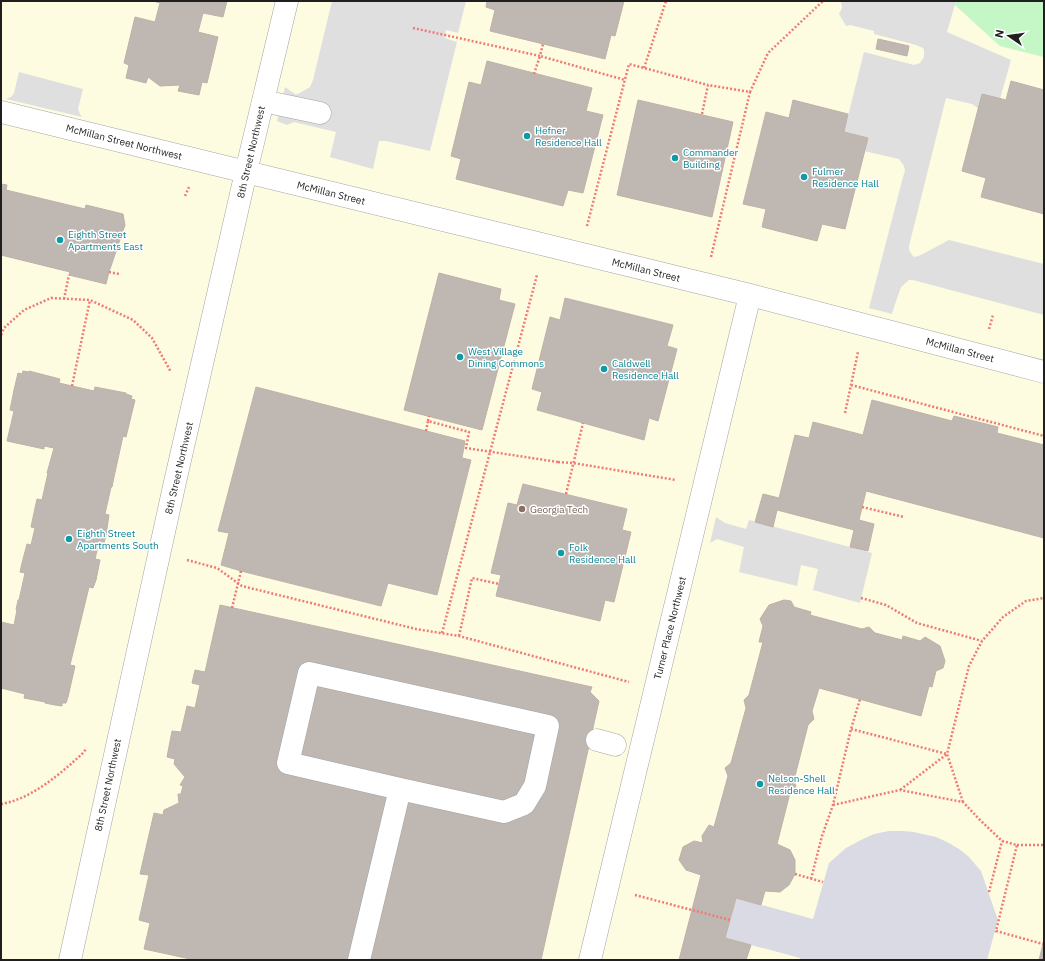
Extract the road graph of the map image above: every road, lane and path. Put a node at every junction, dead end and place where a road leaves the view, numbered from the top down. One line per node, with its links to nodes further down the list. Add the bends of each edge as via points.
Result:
1 (287, 1): 12 (street, 8th Street Northwest)
2 (666, 1): 7 (path)
3 (822, 1): 11 (path, via 768,53)
4 (413, 28): 6 (path)
5 (543, 44): 6 (path)
6 (540, 56): 8 (path); 9 (path)
7 (644, 68): 9 (path, via 630,64); 10 (path)
8 (534, 74)
9 (625, 80): 17 (path)
10 (708, 85): 11 (path); 15 (path)
11 (750, 92): 22 (path)
12 (263, 101): 14 (street); 16 (street, 8th Street Northwest)
13 (1, 112): 16 (street, McMillan Street Northwest)
14 (320, 114)
15 (702, 114)
16 (246, 172): 17 (street, McMillan Street); 72 (street, 8th Street Northwest)
17 (580, 254): 22 (street, McMillan Street)
18 (109, 272): 19 (path)
19 (119, 274)
20 (69, 275): 24 (path)
21 (537, 275): 49 (path)
22 (705, 284): 23 (street, McMillan Street)
23 (750, 295): 28 (street, McMillan Street); 39 (street, Turner Place Northwest)
24 (64, 299): 25 (path); 26 (path, via 51,298 24,310 4,328)
25 (90, 300): 29 (path, via 133,320 152,338); 31 (path)
26 (1, 335)
27 (858, 351): 30 (path)
28 (1044, 372)
29 (172, 373)
30 (851, 385): 32 (path); 37 (path)
31 (72, 386)
32 (845, 413)
33 (429, 416): 34 (path, bridge)
34 (428, 421): 36 (path, bridge); 38 (path, bridge, via 469,432 466,448)
35 (583, 423): 38 (path)
36 (426, 431)
37 (1044, 436)
38 (573, 463): 39 (path, via 678,480); 40 (path)
39 (704, 487): 74 (street, Turner Place Northwest)
40 (566, 494)
41 (862, 507): 42 (path)
42 (904, 517)
43 (183, 559): 49 (path, via 217,568 242,586 416,629)
44 (241, 571): 48 (path, bridge)
45 (498, 584): 50 (path, via 472,578)
46 (861, 598): 51 (path, via 886,604 917,623)
47 (1044, 598): 51 (path, via 1026,601 1003,617)
48 (232, 608)
49 (442, 633): 50 (path)
50 (459, 636): 52 (path)
51 (982, 641): 56 (path, via 969,666)
52 (630, 682)
53 (860, 699): 54 (path)
54 (851, 729): 56 (path); 61 (path)
55 (88, 743): 60 (path, via 86,750 57,776 28,795)
56 (947, 754): 58 (path); 59 (path)
57 (400, 789): 57 (street, via 504,812 524,804 535,786 548,726 309,673 288,763); 73 (street)
58 (900, 790): 59 (path); 61 (path)
59 (963, 802): 62 (path)
60 (1, 804)
61 (833, 806): 66 (path, via 822,836)
62 (1002, 841): 63 (path); 68 (path)
63 (1017, 845): 64 (path); 71 (path, via 996,931)
64 (1044, 845)
65 (795, 874): 66 (path)
66 (812, 879): 67 (path)
67 (823, 882)
68 (989, 892)
69 (637, 896): 70 (path)
70 (730, 920)
71 (1043, 944)
72 (70, 960)
73 (359, 960)
74 (590, 960)

